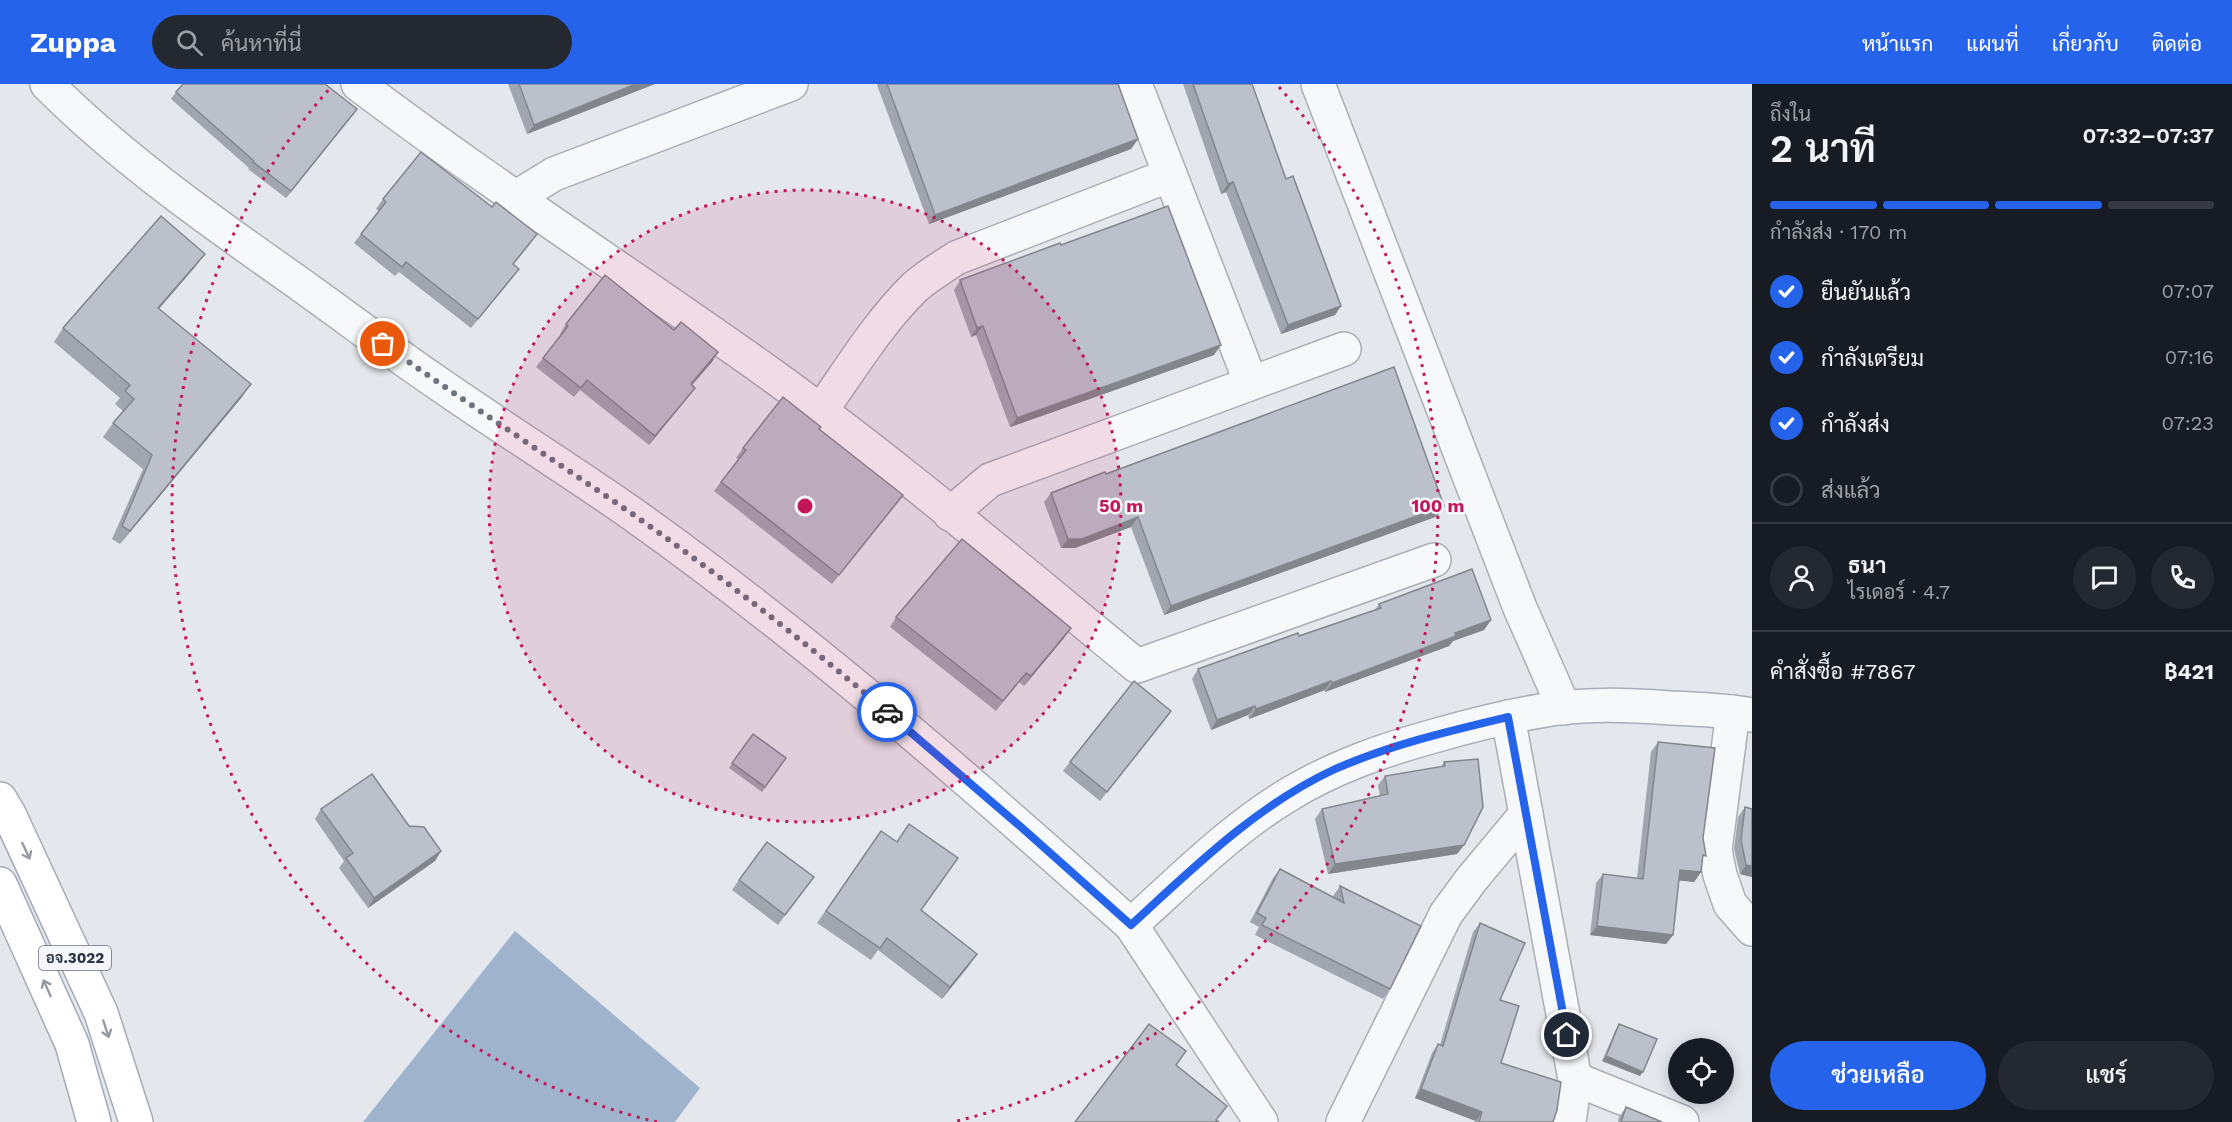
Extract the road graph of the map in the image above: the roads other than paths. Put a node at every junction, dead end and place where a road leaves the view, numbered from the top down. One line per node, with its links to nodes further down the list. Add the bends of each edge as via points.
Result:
1 (48, 84): 19 (street, via 133,160 227,234 715,574 864,692)
2 (358, 84): 7 (street)
3 (791, 84): 7 (street, via 554,174)
4 (1135, 84): 6 (street)
5 (1318, 84): 13 (street, via 1520,608)
6 (1170, 175): 9 (street); 10 (street, via 956,258 936,271 916,286 887,319)
7 (515, 198): 10 (street)
8 (1344, 349): 9 (street)
9 (1251, 383): 11 (street, via 990,480)
10 (820, 412): 11 (street)
11 (950, 514): 12 (street, via 1137,666)
12 (1434, 560)
13 (1564, 708): 14 (street, via 1618,705); 15 (street)
14 (1743, 714): 20 (street, via 1715,850 1730,904)
15 (1508, 717): 17 (street); 19 (street, via 1385,750 1296,791 1240,829)
16 (0, 799): 23 (main road, อจ.3022, one-way to 23, via 100,1013)
17 (1526, 814): 21 (street); 25 (street, via 1446,914)
18 (0, 884): 22 (main road, อจ.3022, one-way to 18, via 72,1044)
19 (1131, 925): 24 (street)
20 (1752, 929)
21 (1575, 1079): 26 (street); 27 (street)
22 (94, 1122)
23 (136, 1122)
24 (1262, 1122)
25 (1343, 1122)
26 (1569, 1122)
27 (1682, 1122)

